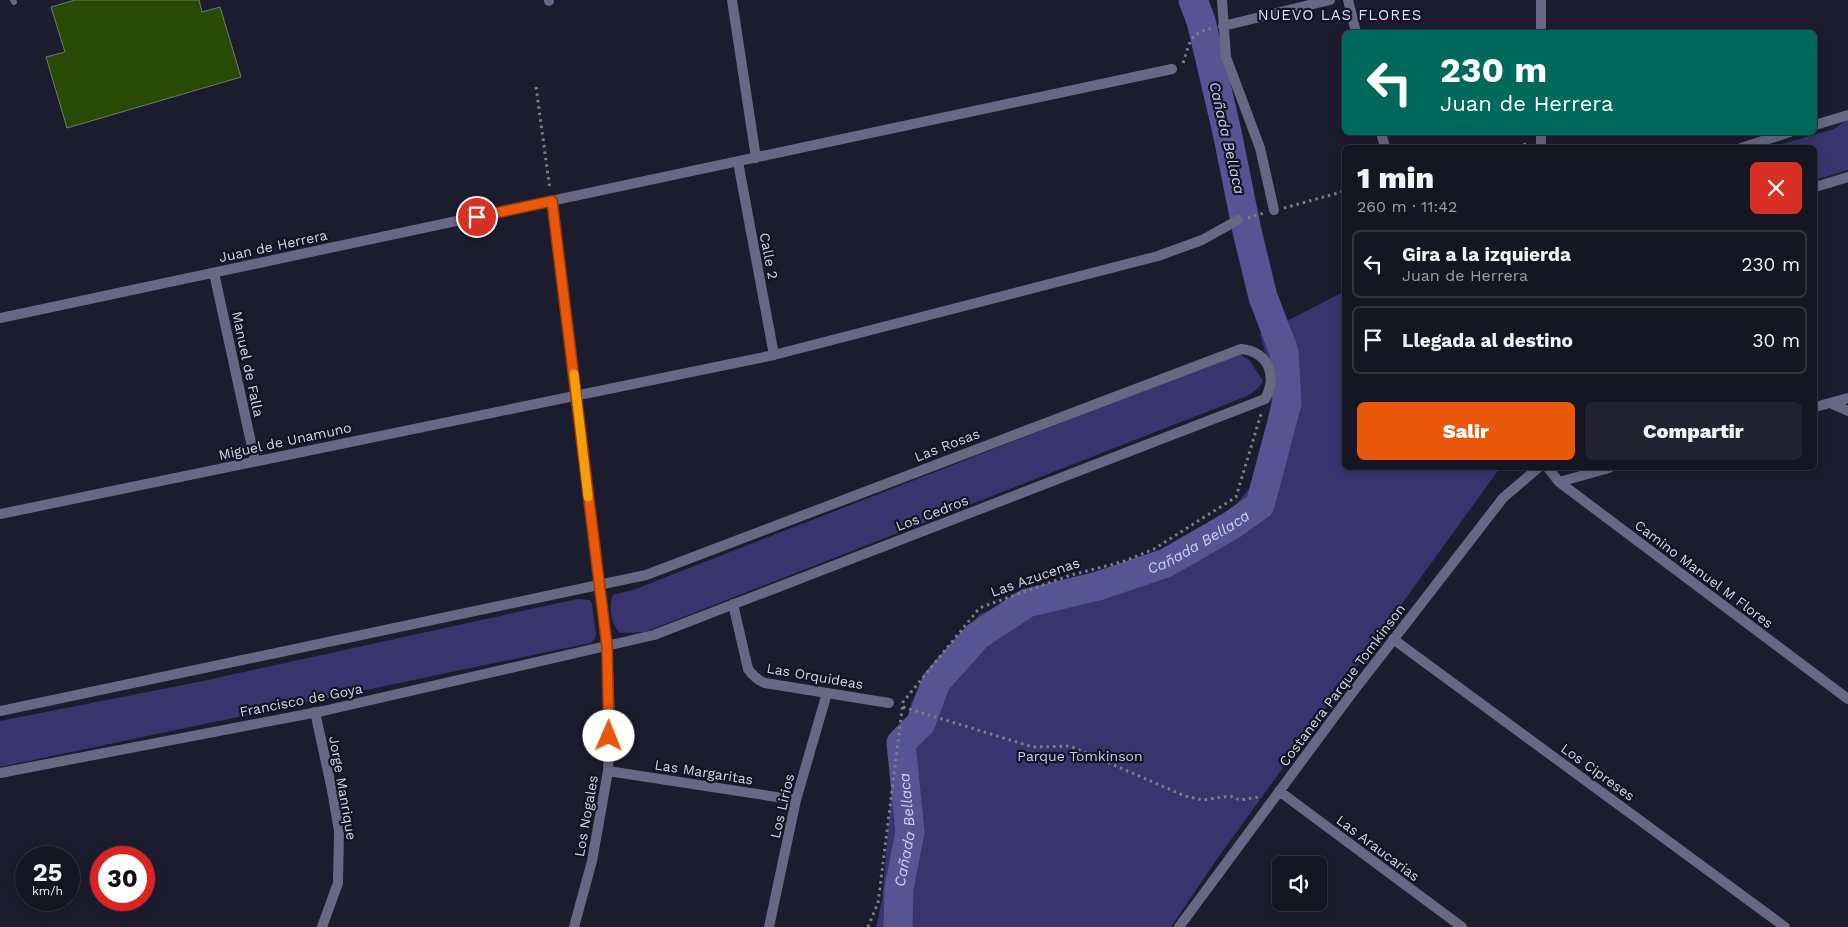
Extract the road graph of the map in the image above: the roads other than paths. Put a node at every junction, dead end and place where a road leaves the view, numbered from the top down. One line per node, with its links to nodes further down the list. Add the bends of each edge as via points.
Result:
1 (732, 0): 14 (street)
2 (1222, 0): 6 (street)
3 (1330, 0): 6 (street)
4 (1348, 0): 7 (street)
5 (1541, 0): 8 (street)
6 (1223, 26): 19 (street, via 1226,57 1260,148)
7 (1356, 30)
8 (1541, 30)
9 (1172, 70): 14 (street, Juan de Herrera)
10 (1848, 115): 11 (street)
11 (1817, 124)
12 (1781, 135): 13 (street)
13 (1750, 145)
14 (756, 158): 15 (street, Juan de Herrera)
15 (738, 162): 18 (street, Juan de Herrera); 23 (street, Calle 2)
16 (1848, 177): 17 (street)
17 (1817, 186)
18 (552, 201): 21 (street, Juan de Herrera); 24 (street, Los Nogales)
19 (1274, 210)
20 (1238, 220): 23 (street, Miguel de Unamuno, via 1202,240 1158,256)
21 (214, 273): 22 (street, Juan de Herrera); 30 (street, Manuel de Falla)
22 (0, 318)
23 (774, 355): 24 (street, Miguel de Unamuno)
24 (577, 395): 30 (street, Miguel de Unamuno); 36 (street, Los Nogales)
25 (1848, 398): 27 (street)
26 (1265, 399): 36 (street, Las Rosas, via 1272,373 1258,355 1241,349 646,575); 37 (street, Los Cedros)
27 (1830, 403): 28 (street); 29 (street)
28 (1817, 406)
29 (1848, 411)
30 (255, 461): 35 (street, Miguel de Unamuno)
31 (1536, 470): 38 (street, Costanera Parque Tomkinson, via 1503,498)
32 (1550, 470): 34 (street, Camino Manuel M Flores)
33 (1602, 470): 34 (street)
34 (1559, 482): 41 (street, Camino Manuel M Flores)
35 (0, 514)
36 (598, 586): 39 (street, Los Nogales); 43 (street)
37 (733, 604): 39 (street, Los Cedros, via 654,635); 40 (street, Las Orquideas, via 752,676 765,683)
38 (1394, 639): 47 (street, Costanera Parque Tomkinson); 54 (street, Los Cipreses)
39 (607, 646): 44 (street, Francisco de Goya); 45 (street, Los Nogales)
40 (827, 693): 42 (street, Las Orquideas); 48 (street, Los Lirios)
41 (1848, 699)
42 (889, 703)
43 (0, 711)
44 (315, 712): 46 (street, Francisco de Goya); 49 (street, Jorge Manrique, via 339,838 338,883)
45 (608, 771): 48 (street, Las Margaritas); 50 (street, Los Nogales, via 592,861)
46 (0, 773)
47 (1279, 791): 52 (street, Costanera Parque Tomkinson); 53 (street, Las Araucarias)
48 (796, 800): 51 (street, Los Lirios)
49 (322, 927)
50 (574, 927)
51 (769, 927)
52 (1179, 927)
53 (1462, 927)
54 (1785, 927)

